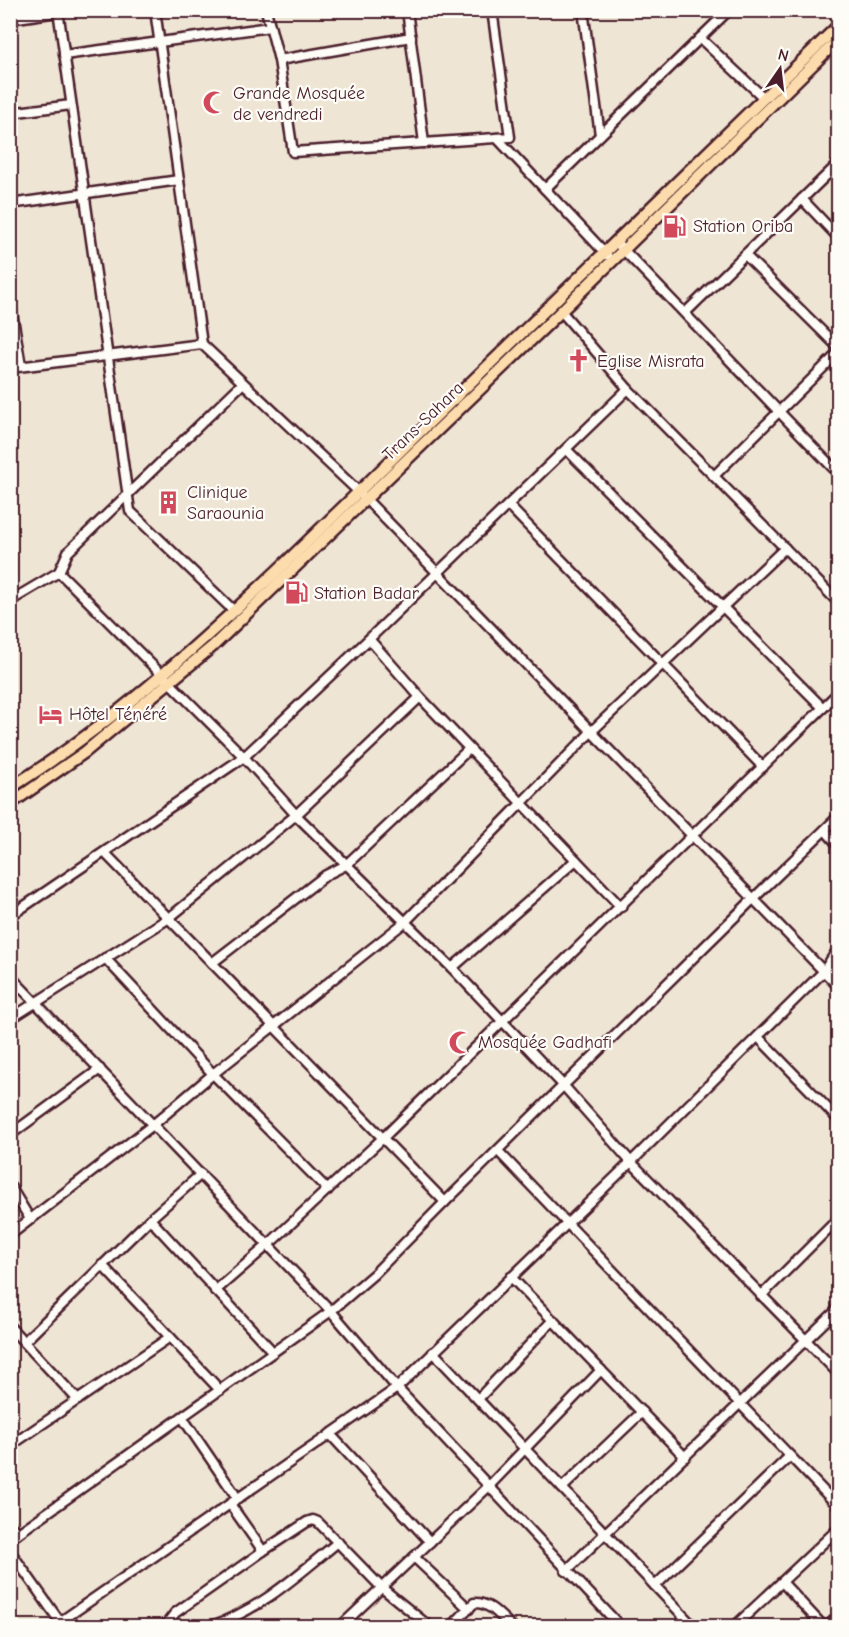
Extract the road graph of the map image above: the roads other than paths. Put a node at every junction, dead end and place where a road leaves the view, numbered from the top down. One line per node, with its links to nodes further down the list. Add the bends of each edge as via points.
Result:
1 (155, 10): 14 (street)
2 (266, 10): 10 (street)
3 (407, 10): 11 (street)
4 (492, 10): 23 (street, via 510,137)
5 (583, 10): 22 (street)
6 (729, 10): 12 (street)
7 (58, 11): 8 (street); 16 (street)
8 (10, 19)
9 (838, 26): 15 (main road, Trans-Sahara)
10 (270, 27): 14 (street); 17 (street)
11 (411, 37): 17 (street); 24 (street)
12 (700, 38): 18 (street); 22 (street)
13 (838, 40): 15 (main road, Trans-Sahara)
14 (159, 42): 16 (street); 26 (street)
15 (820, 51): 18 (main road, Trans-Sahara); 21 (main road, Trans-Sahara)
16 (64, 55): 19 (street)
17 (279, 60): 24 (street, via 293,152)
18 (764, 98): 21 (main road, Trans-Sahara)
19 (71, 105): 20 (street); 28 (street)
20 (10, 112)
21 (755, 113): 32 (main road, Trans-Sahara); 33 (main road, Trans-Sahara)
22 (600, 135): 27 (street)
23 (496, 138): 24 (street); 27 (street)
24 (424, 143)
25 (838, 164): 29 (street)
26 (179, 180): 28 (street); 41 (street)
27 (545, 189): 35 (street)
28 (84, 194): 30 (street); 44 (street)
29 (802, 199): 31 (street); 34 (street)
30 (10, 204)
31 (838, 237)
32 (616, 242): 33 (street); 35 (main road, Trans-Sahara)
33 (624, 250): 35 (main road, Trans-Sahara); 38 (street)
34 (745, 255): 38 (street); 42 (street)
35 (608, 256): 37 (main road, Trans-Sahara); 39 (main road, Trans-Sahara)
36 (10, 300): 45 (street)
37 (561, 311): 40 (main road, Trans-Sahara); 48 (street)
38 (685, 313): 49 (street)
39 (520, 334): 40 (main road); 54 (main road, Trans-Sahara)
40 (527, 343): 54 (main road, Trans-Sahara)
41 (202, 344): 44 (street); 47 (street)
42 (838, 347)
43 (838, 353): 49 (street)
44 (108, 355): 45 (street); 53 (street)
45 (21, 366): 46 (street)
46 (10, 368)
47 (243, 383): 53 (street); 54 (street)
48 (628, 388): 50 (street); 52 (street)
49 (779, 412): 51 (street); 52 (street)
50 (566, 449): 55 (street); 62 (street)
51 (838, 473)
52 (714, 476): 56 (street)
53 (129, 493): 57 (street, via 68,552); 63 (street, via 130,511)
54 (363, 495): 58 (street); 59 (main road, Trans-Sahara)
55 (508, 505): 58 (street); 65 (street)
56 (785, 548): 61 (street); 62 (street)
57 (59, 572): 60 (street); 66 (street)
58 (438, 573): 64 (street); 70 (street)
59 (255, 598): 63 (main road, Trans-Sahara); 66 (main road, Trans-Sahara, via 213,646)
60 (10, 601)
61 (838, 602)
62 (722, 607): 65 (street); 69 (street)
63 (234, 612): 66 (main road, Trans-Sahara)
64 (369, 639): 68 (street); 72 (street)
65 (663, 663): 70 (street); 73 (street)
66 (166, 679): 72 (street); 74 (main road, Trans-Sahara); 76 (main road, Trans-Sahara, via 85,752)
67 (838, 693): 69 (street)
68 (420, 697): 71 (street); 77 (street)
69 (823, 708): 73 (street)
70 (592, 731): 75 (street); 80 (street)
71 (469, 749): 75 (street); 84 (street)
72 (244, 757): 77 (street); 82 (street)
73 (763, 767): 80 (street)
74 (10, 788)
75 (521, 802): 83 (street); 89 (street)
76 (10, 804)
77 (296, 815): 84 (street); 88 (street)
78 (838, 818): 79 (street)
79 (825, 830): 81 (street); 85 (street)
80 (694, 837): 85 (street); 86 (street)
81 (838, 844)
82 (105, 853): 87 (street); 88 (street)
83 (576, 860): 86 (street); 93 (street)
84 (346, 865): 89 (street); 92 (street, via 326,875)
85 (754, 898): 94 (street); 104 (street)
86 (621, 908): 99 (street)
87 (10, 916)
88 (169, 918): 91 (street); 92 (street)
89 (405, 922): 93 (street); 100 (street)
90 (838, 949): 94 (street)
91 (105, 958): 97 (street); 103 (street)
92 (212, 963): 100 (street)
93 (452, 968): 99 (street)
94 (824, 971): 96 (street); 101 (street)
95 (10, 976): 97 (street)
96 (838, 986)
97 (36, 1003): 98 (street); 102 (street)
98 (10, 1019)
99 (502, 1022): 104 (street); 108 (street)
100 (274, 1026): 103 (street); 108 (street)
101 (758, 1037): 105 (street); 110 (street)
102 (100, 1069): 106 (street); 107 (street)
103 (213, 1074): 106 (street); 113 (street)
104 (563, 1085): 109 (street); 110 (street)
105 (838, 1119)
106 (154, 1124): 111 (street); 115 (street)
107 (10, 1135)
108 (383, 1138): 113 (street); 114 (street)
109 (498, 1151): 114 (street); 118 (street)
110 (631, 1162): 118 (street); 124 (street)
111 (201, 1174): 116 (street); 120 (street)
112 (10, 1186): 115 (street)
113 (328, 1191): 120 (street)
114 (445, 1202): 126 (street)
115 (30, 1219): 119 (street)
116 (150, 1219): 121 (street); 123 (street)
117 (838, 1219): 124 (street)
118 (568, 1223): 122 (street); 140 (street)
119 (10, 1235)
120 (268, 1245): 123 (street); 126 (street)
121 (102, 1265): 129 (street); 130 (street)
122 (511, 1277): 127 (street); 133 (street)
123 (215, 1290): 132 (street)
124 (761, 1296): 131 (street)
125 (838, 1309): 131 (street)
126 (331, 1311): 132 (street); 136 (street)
127 (553, 1320): 134 (street); 138 (street)
128 (10, 1326): 130 (street)
129 (170, 1337): 137 (street); 139 (street)
130 (25, 1341): 139 (street)
131 (806, 1341): 135 (street); 140 (street)
132 (273, 1352): 137 (street)
133 (434, 1352): 136 (street); 138 (street)
134 (601, 1370): 141 (street); 145 (street)
135 (838, 1373)
136 (397, 1388): 143 (street); 148 (street)
137 (219, 1390): 142 (street)
138 (478, 1399): 145 (street)
139 (78, 1400): 144 (street)
140 (740, 1404): 146 (street); 147 (street)
141 (642, 1412): 146 (street); 149 (street)
142 (182, 1417): 150 (street); 156 (street)
143 (330, 1434): 150 (street); 158 (street)
144 (10, 1446)
145 (525, 1449): 148 (street); 149 (street)
146 (685, 1456): 155 (street)
147 (790, 1456): 152 (street); 164 (street)
148 (488, 1487): 158 (street); 162 (street)
149 (562, 1488): 155 (street)
150 (238, 1499): 151 (street)
151 (230, 1504): 160 (street); 168 (street)
152 (838, 1506)
153 (10, 1524): 156 (street)
154 (838, 1529): 163 (street)
155 (605, 1534): 162 (street); 164 (street)
156 (14, 1536)
157 (338, 1542): 160 (street, via 313,1520); 165 (street); 171 (street, via 278,1590 228,1621)
158 (430, 1542): 161 (street)
159 (10, 1551): 168 (street)
160 (263, 1551): 170 (street, via 175,1613)
161 (414, 1557): 165 (street); 166 (street)
162 (566, 1571): 169 (street)
163 (782, 1582): 177 (street); 178 (street)
164 (655, 1586): 176 (street)
165 (382, 1588): 172 (street); 173 (street)
166 (469, 1609): 174 (street); 175 (street, via 474,1603 481,1603)
167 (838, 1616): 178 (street)
168 (59, 1625)
169 (616, 1625)
170 (165, 1626)
171 (211, 1626)
172 (341, 1626)
173 (429, 1626)
174 (452, 1626)
175 (511, 1626)
176 (693, 1626)
177 (735, 1626)
178 (826, 1626)

